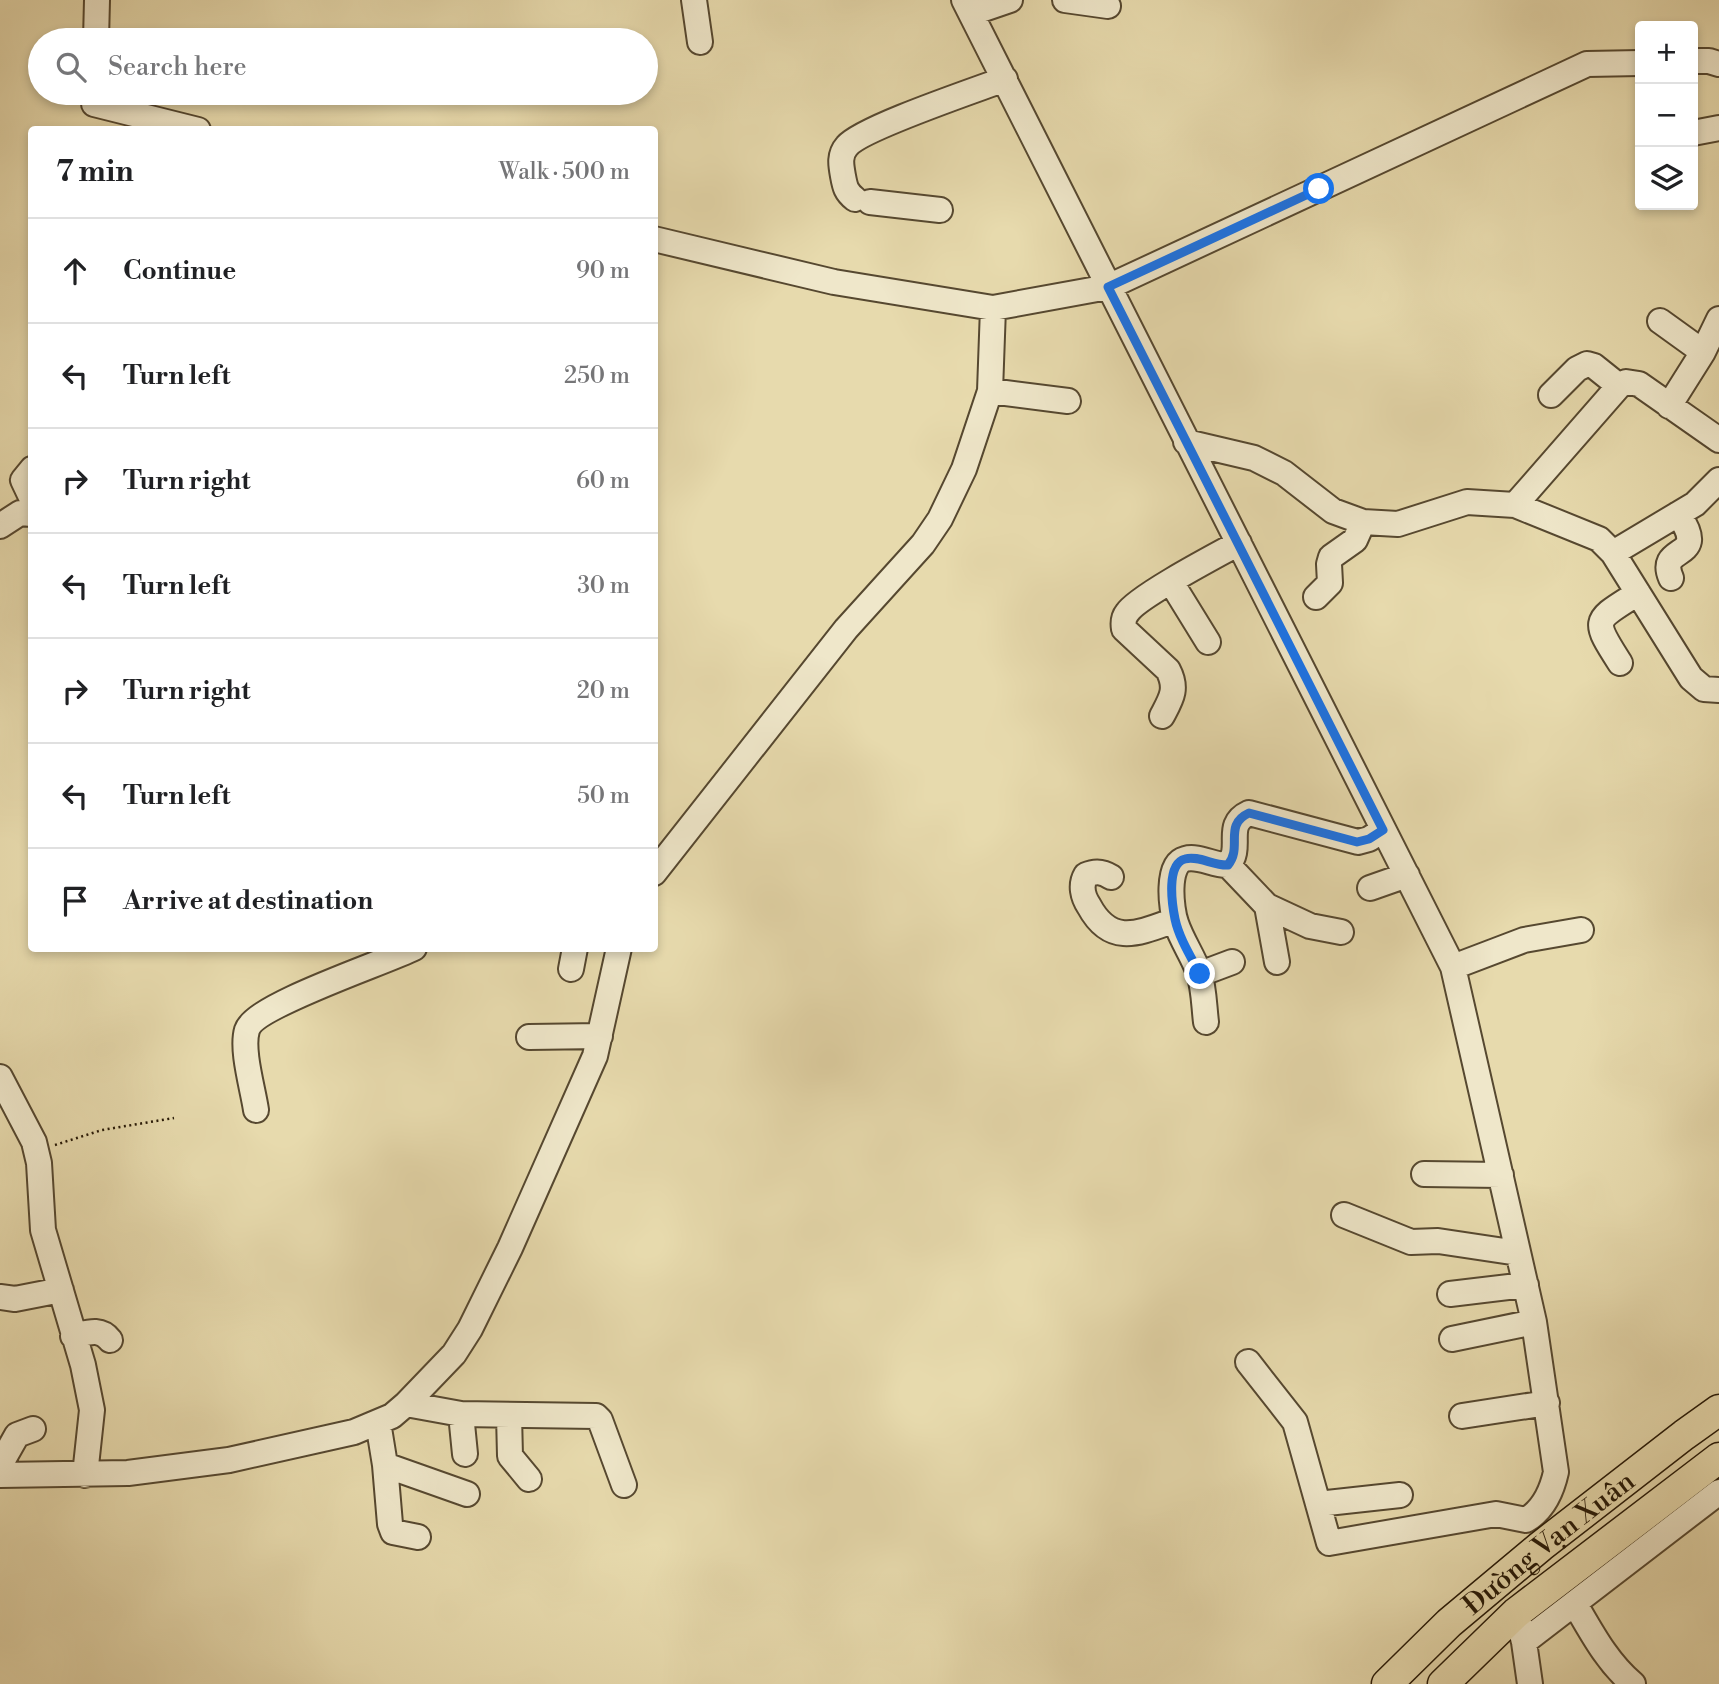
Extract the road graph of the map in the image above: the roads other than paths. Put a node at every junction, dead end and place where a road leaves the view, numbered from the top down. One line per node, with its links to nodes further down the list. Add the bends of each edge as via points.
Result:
1 (97, 0): 7 (street)
2 (694, 0): 8 (street)
3 (1010, 0): 5 (street)
4 (1065, 0): 6 (street)
5 (968, 6): 12 (street)
6 (1108, 6)
7 (96, 28)
8 (700, 42)
9 (1698, 61): 11 (street)
10 (1635, 63): 19 (street, via 1587,64)
11 (1719, 64)
12 (1005, 79): 17 (street, via 858,137 842,153 845,189 863,200); 19 (street)
13 (98, 105): 14 (street)
14 (182, 126)
15 (1719, 128): 16 (street)
16 (1698, 132)
17 (940, 210)
18 (658, 240): 20 (street, via 834,282)
19 (1108, 287): 20 (street); 30 (street)
20 (993, 308): 25 (street)
21 (1719, 319): 23 (street)
22 (1661, 321): 23 (street)
23 (1703, 352): 28 (street)
24 (1619, 386): 26 (street, via 1587,364); 28 (street, via 1632,381); 34 (street)
25 (989, 391): 27 (street); 51 (street, via 964,469 929,536 846,629)
26 (1551, 395)
27 (1068, 401)
28 (1669, 406): 29 (street)
29 (1719, 440)
30 (1186, 442): 37 (street, via 1254,458 1284,474 1333,512); 39 (street)
31 (28, 474): 33 (street, via 23,480)
32 (1719, 480): 36 (street)
33 (28, 498)
34 (1516, 505): 37 (street, via 1467,502 1398,524); 40 (street, via 1598,539)
35 (28, 510): 38 (street)
36 (1678, 514): 40 (street); 41 (street, via 1691,538 1670,562)
37 (1363, 522): 44 (street, via 1355,540 1331,556 1330,583)
38 (0, 526)
39 (1239, 543): 42 (street); 49 (street)
40 (1613, 553): 43 (street)
41 (1671, 578)
42 (1171, 582): 45 (street); 48 (street, via 1132,607 1123,621 1129,636 1172,677 1175,687)
43 (1638, 593): 46 (street, via 1601,621 1601,633); 47 (street, via 1691,678 1704,689)
44 (1316, 597)
45 (1208, 642)
46 (1620, 663)
47 (1719, 690)
48 (1162, 716)
49 (1383, 830): 50 (street, via 1357,842 1249,813 1235,825 1234,858); 52 (street)
50 (1228, 865): 55 (street); 56 (street, via 1185,859 1175,866 1171,878)
51 (658, 868)
52 (1406, 876): 54 (street); 63 (street)
53 (1111, 877): 56 (street, via 1092,872 1082,884 1086,901 1106,929 1117,934 1143,931)
54 (1370, 888)
55 (1267, 906): 58 (street, via 1310,926); 62 (street)
56 (1175, 920): 64 (street)
57 (1581, 930): 63 (street, via 1524,940)
58 (1341, 932)
59 (407, 952): 70 (street, via 295,996 256,1018 245,1040)
60 (618, 952): 66 (street)
61 (1232, 961): 64 (street)
62 (1277, 962)
63 (1453, 967): 72 (street)
64 (1200, 974): 65 (street)
65 (1206, 1022)
66 (600, 1035): 67 (street); 84 (street, via 573,1107 470,1329 454,1354)
67 (529, 1037)
68 (0, 1077): 69 (street)
69 (6, 1106): 76 (street, via 28,1129 36,1152 43,1230)
70 (256, 1110)
71 (1424, 1174): 72 (street)
72 (1501, 1175): 74 (street)
73 (1343, 1215): 74 (street, via 1411,1242 1438,1241)
74 (1518, 1253): 75 (street)
75 (1526, 1285): 77 (street); 79 (street)
76 (61, 1290): 78 (street, via 15,1299); 80 (street)
77 (1450, 1294)
78 (0, 1297)
79 (1534, 1322): 81 (street); 85 (street)
80 (73, 1336): 82 (street, via 97,1331); 97 (street, via 92,1410)
81 (1452, 1339)
82 (110, 1340)
83 (1248, 1362): 103 (street, via 1295,1422)
84 (406, 1404): 87 (street); 90 (street)
85 (1547, 1404): 89 (street); 104 (street, via 1556,1472 1552,1490)
86 (1719, 1410): 106 (main road, Đường Vạn Xuân)
87 (461, 1413): 88 (street); 92 (street)
88 (509, 1415): 98 (street, via 510,1456); 99 (street, via 596,1416)
89 (1462, 1416)
90 (378, 1422): 95 (street); 97 (street, via 324,1440 229,1460)
91 (33, 1429): 94 (street, via 17,1435)
92 (465, 1454)
93 (1719, 1458): 108 (main road, Đường Vạn Xuân)
94 (0, 1465)
95 (385, 1465): 101 (street); 105 (street, via 393,1532)
96 (0, 1475): 97 (street)
97 (85, 1475)
98 (529, 1479)
99 (624, 1485)
100 (1719, 1492): 107 (street)
101 (467, 1494)
102 (1400, 1495): 103 (street)
103 (1318, 1504): 104 (street, via 1329,1543 1496,1514)
104 (1526, 1520): 106 (street)
105 (418, 1537)
106 (1541, 1546): 110 (main road, Đường Vạn Xuân, via 1449,1623)
107 (1575, 1604): 109 (street); 113 (street, via 1603,1651)
108 (1516, 1613): 109 (street); 111 (main road, Đường Vạn Xuân)
109 (1524, 1642): 112 (street)
110 (1387, 1684)
111 (1443, 1684)
112 (1530, 1684)
113 (1633, 1684)

